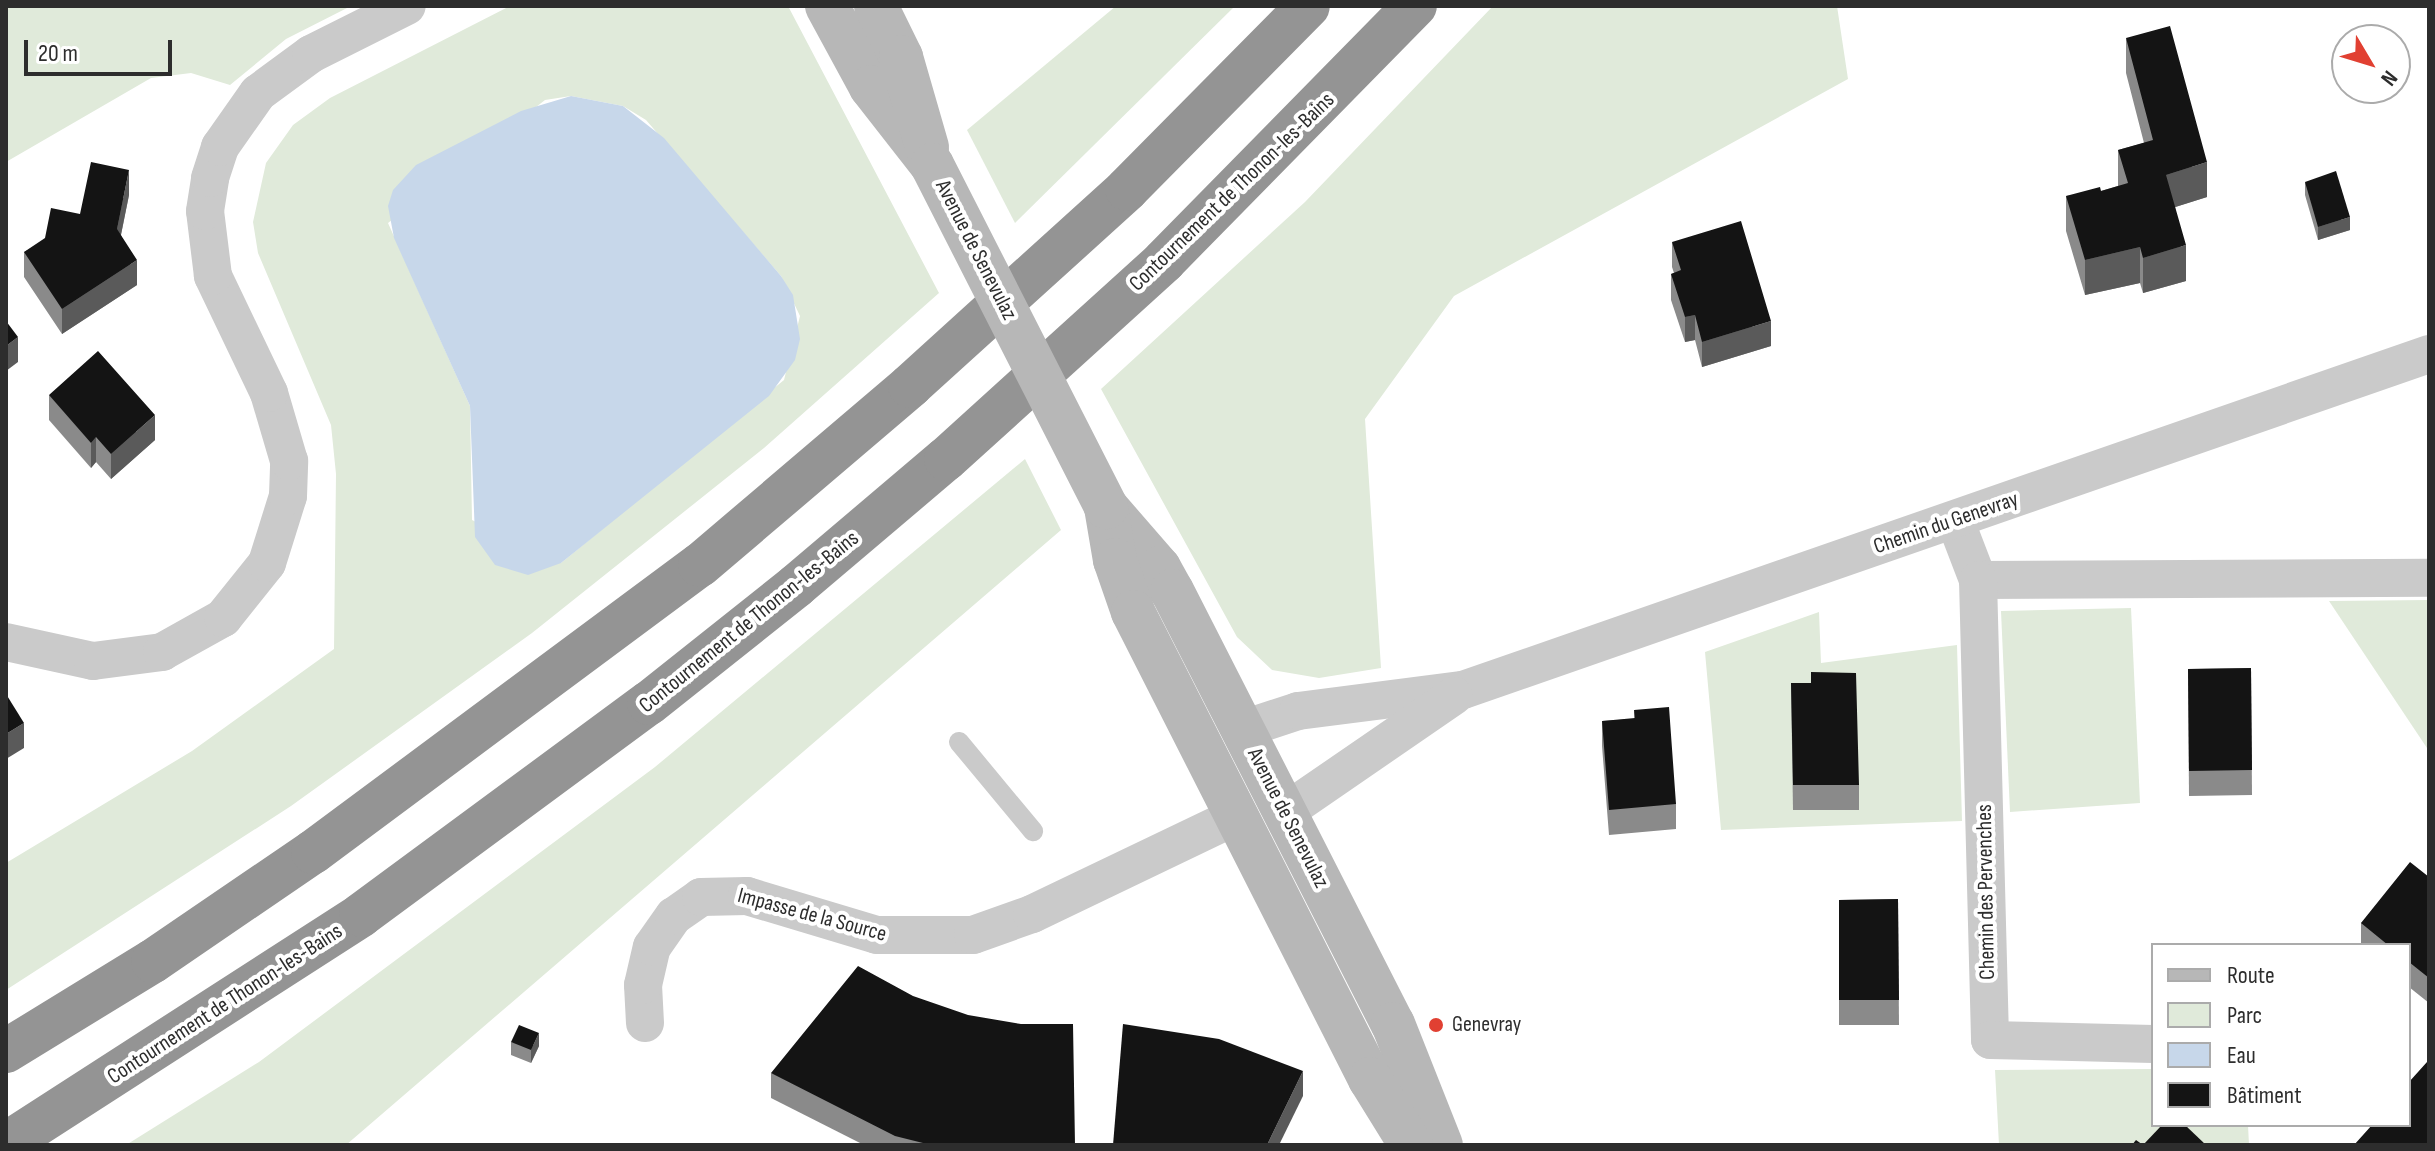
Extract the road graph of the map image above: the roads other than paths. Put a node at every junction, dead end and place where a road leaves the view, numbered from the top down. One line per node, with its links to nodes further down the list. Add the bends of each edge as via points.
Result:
1 (407, 6): 12 (street, via 311,54 258,93 220,147 210,178 205,211 213,276 273,404 289,461 281,531 267,563 223,618 162,652 93,661)
2 (827, 6): 6 (main road, Avenue de Senevulaz, via 871,87)
3 (876, 6): 6 (main road, Avenue de Senevulaz, via 901,57)
4 (1308, 6): 22 (highway, via 1127,189 910,386 700,565 313,852 153,961)
5 (1415, 6): 23 (highway, Contournement de Thonon-les-Bains, via 1164,261 946,459 796,586 649,703 361,915)
6 (932, 165): 8 (main road, Avenue de Senevulaz, bridge)
7 (2429, 354): 9 (street, Chemin du Genevray)
8 (1106, 507): 14 (main road, Avenue de Senevulaz, via 1159,568); 16 (main road, Avenue de Senevulaz, via 1123,587)
9 (1955, 520): 11 (street, Chemin des Pervenches); 13 (street, Chemin du Genevray)
10 (2429, 578): 11 (street)
11 (1978, 580): 21 (street, Chemin des Pervenches, via 1990,1040)
12 (6, 642)
13 (1463, 690): 14 (street, Chemin du Genevray, via 1298,711); 17 (street, Chemin du Genevray)
14 (1243, 729): 16 (main road); 17 (main road, Avenue de Senevulaz)
15 (959, 742): 19 (lane)
16 (1203, 749): 18 (main road, Avenue de Senevulaz)
17 (1285, 812): 18 (main road); 25 (main road, Avenue de Senevulaz, via 1408,1057)
18 (1237, 816): 20 (street, Impasse de la Source, via 1032,914 973,935 877,935 747,896 701,897 674,916 652,947 643,985); 24 (main road, Avenue de Senevulaz, via 1370,1079)
19 (1033, 831)
20 (645, 1023)
21 (2151, 1044)
22 (6, 1051)
23 (6, 1144)
24 (1411, 1145)
25 (1441, 1145)

